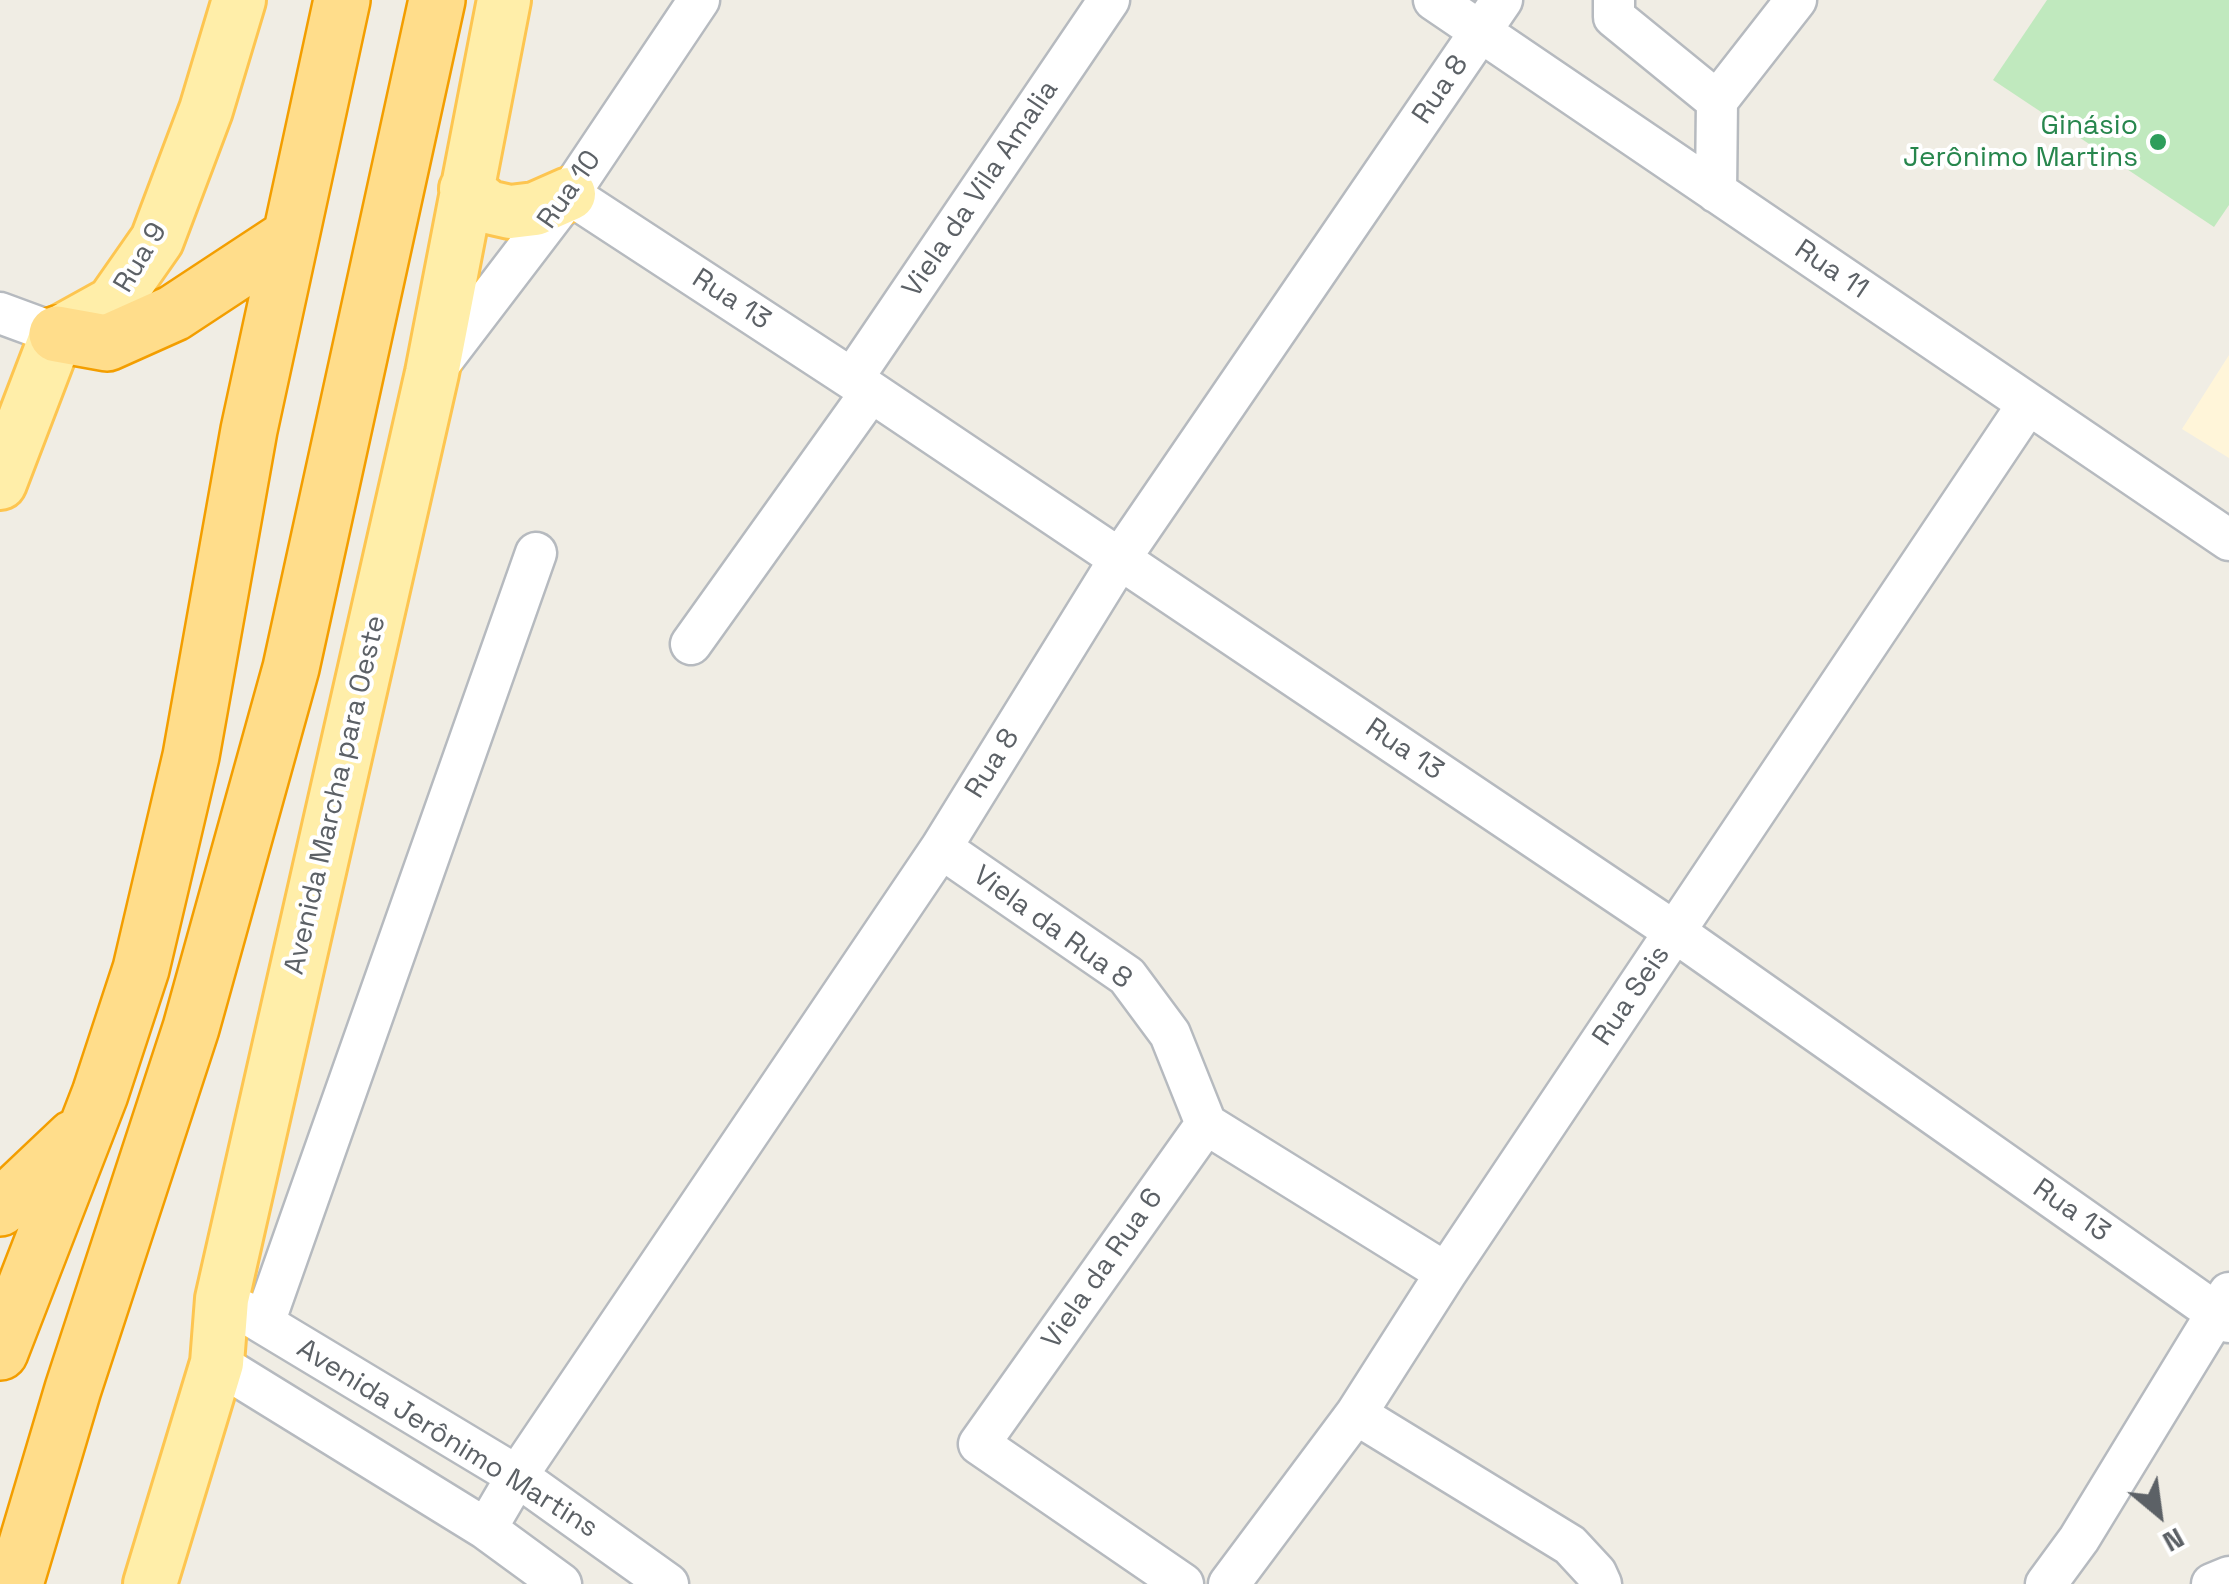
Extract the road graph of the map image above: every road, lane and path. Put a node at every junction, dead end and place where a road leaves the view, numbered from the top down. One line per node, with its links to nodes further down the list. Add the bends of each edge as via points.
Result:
1 (239, 0): 17 (main road, Rua 9, via 157,240 114,303)
2 (342, 0): 15 (highway)
3 (437, 0): 41 (highway, via 291,668 192,1028)
4 (504, 0): 12 (main road, Avenida Marcha para Oeste)
5 (699, 0): 14 (street, Rua 10)
6 (1110, 0): 19 (street, Viela da Vila Amalia)
7 (1434, 0): 10 (street, Rua 11)
8 (1614, 0): 11 (street, via 1614,16)
9 (1796, 0): 11 (street)
10 (1491, 16): 13 (street, Rua 11); 24 (street, Rua 8)
11 (1717, 102): 13 (street)
12 (466, 189): 14 (main road, via 488,207 510,212); 18 (main road, Avenida Marcha para Oeste)
13 (1716, 192): 20 (street, Rua 11)
14 (568, 194): 18 (street, Rua 10); 19 (street, Rua 13)
15 (288, 238): 17 (highway, via 174,313 107,343); 28 (highway, via 191,756 141,970)
16 (0, 313): 17 (street)
17 (57, 334): 21 (main road)
18 (432, 373): 33 (main road, Avenida Marcha para Oeste)
19 (862, 386): 24 (street, Rua 13); 25 (street, Viela da Vila Amalia)
20 (2028, 404): 22 (street, Rua 11); 27 (street, Rua Seis)
21 (0, 483)
22 (2229, 540)
23 (536, 553): 33 (street, Avenida Marcha para Oeste)
24 (1119, 560): 26 (street, Rua 8); 27 (street, Rua 13)
25 (691, 644)
26 (940, 848): 29 (street, Viela da Rua 8, via 1128,976 1170,1034); 37 (street, Rua 8)
27 (1676, 932): 31 (street, Rua Seis); 32 (street, Rua 13)
28 (90, 1122): 30 (highway); 34 (highway)
29 (1206, 1124): 31 (street); 45 (street, Viela da Rua 6, via 979,1444)
30 (0, 1208)
31 (1446, 1274): 36 (street, Rua Seis)
32 (2225, 1309): 39 (street)
33 (243, 1311): 35 (main road, Avenida Marcha para Oeste); 37 (street, Avenida Jerônimo Martins)
34 (0, 1352)
35 (217, 1363): 38 (street, Avenida Jerônimo Martins); 42 (main road, Avenida Marcha para Oeste)
36 (1356, 1414): 46 (street, Rua Seis); 47 (street, via 1570,1544)
37 (516, 1476): 38 (street, Rua 8); 44 (street, Avenida Jerônimo Martins)
38 (486, 1529): 43 (street, Avenida Jerônimo Martins)
39 (2079, 1540): 48 (street); 49 (street, via 2071,1572)
40 (2229, 1577): 50 (street)
41 (14, 1584)
42 (150, 1584)
43 (561, 1584)
44 (668, 1584)
45 (1182, 1584)
46 (1229, 1584)
47 (1601, 1584)
48 (2046, 1584)
49 (2075, 1584)
50 (2212, 1584)

